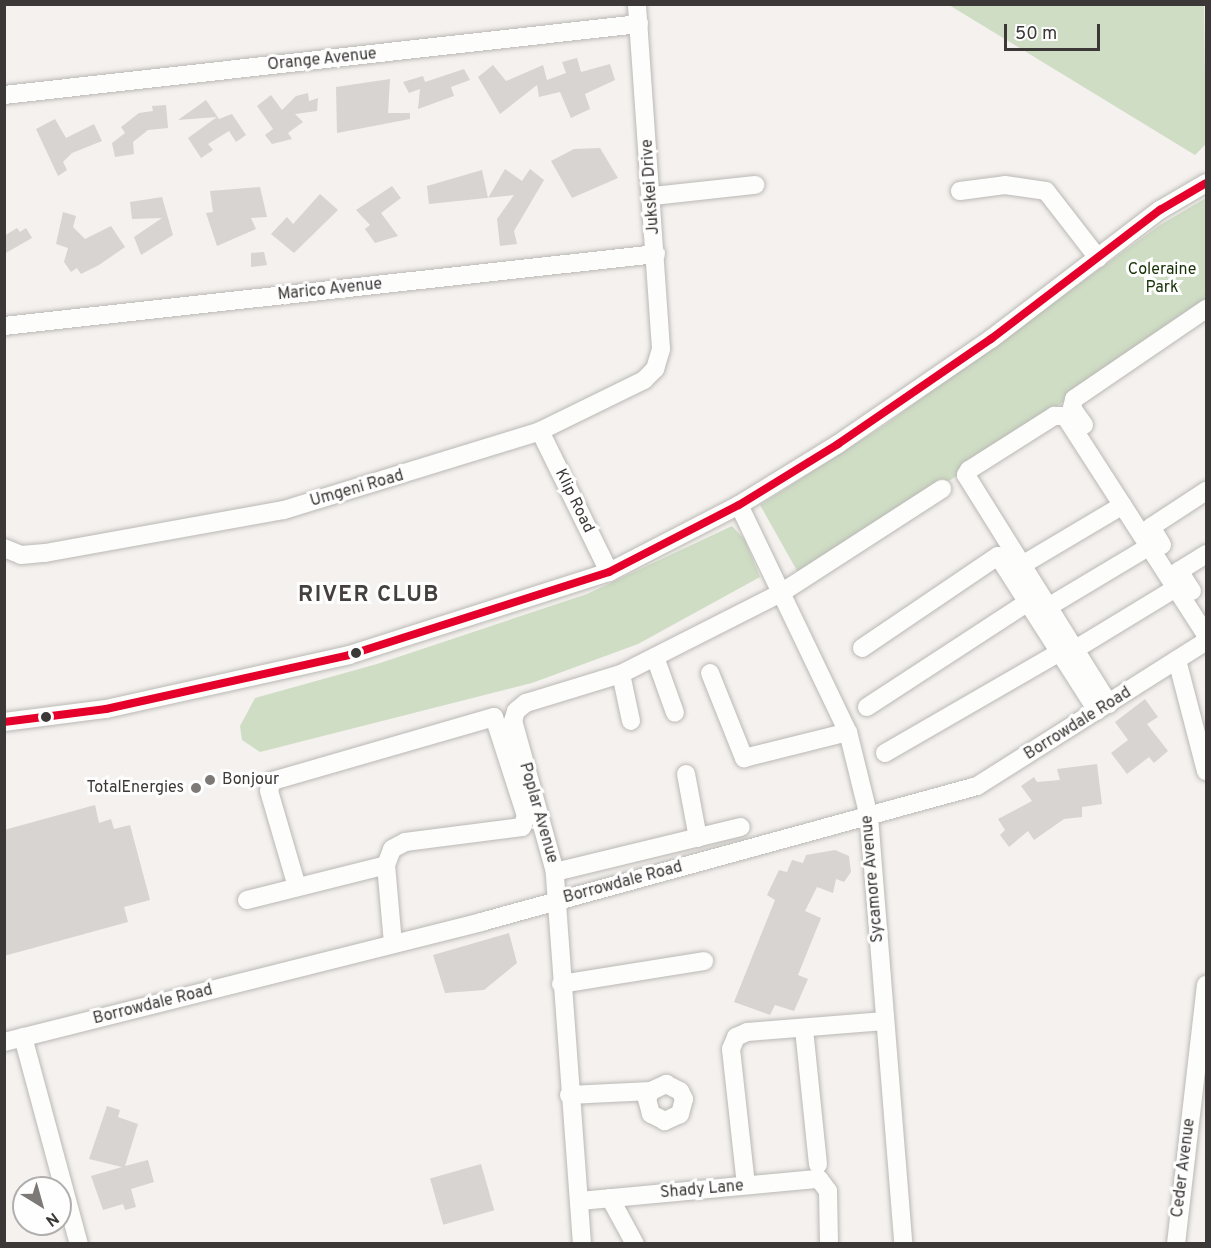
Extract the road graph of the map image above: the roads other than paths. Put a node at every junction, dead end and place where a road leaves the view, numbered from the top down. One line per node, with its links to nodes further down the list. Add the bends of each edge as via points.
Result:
1 (637, 4): 2 (street, Jukskei Drive)
2 (639, 24): 3 (street, Orange Avenue); 7 (street, Jukskei Drive)
3 (4, 95)
4 (1206, 183): 9 (street, via 1160,210)
5 (755, 185): 7 (street)
6 (960, 191): 9 (street, via 1005,185 1046,191)
7 (653, 196): 8 (street, Jukskei Drive)
8 (656, 254): 11 (street, Marico Avenue); 12 (street, Jukskei Drive, via 661,349)
9 (1098, 258): 16 (street, via 991,339)
10 (1206, 309): 18 (street, via 1071,404)
11 (4, 326)
12 (655, 369): 13 (street, Umgeni Road, via 633,387)
13 (540, 431): 20 (street, Umgeni Road, via 284,510 40,553 21,555); 23 (street, Klip Road)
14 (942, 489): 25 (street, Poplar Avenue)
15 (1206, 491): 18 (street)
16 (739, 505): 23 (street); 25 (street, Sycamore Avenue)
17 (1123, 505): 19 (street); 22 (street); 22 (street, via 1065,416 1054,416 966,474)
18 (1150, 527): 24 (street)
19 (1150, 546): 24 (street); 27 (street)
20 (4, 548)
21 (1206, 554): 24 (street)
22 (1022, 565): 27 (street)
23 (609, 572): 41 (street, via 349,655 106,709)
24 (1178, 580): 28 (street); 29 (street); 32 (street)
25 (781, 593): 33 (street, Poplar Avenue); 42 (street, Sycamore Avenue)
26 (1028, 602): 31 (street, via 997,556); 32 (street); 37 (street)
27 (1048, 608): 32 (street)
28 (1206, 612)
29 (1206, 635)
30 (1206, 641): 34 (street, Borrowdale Road)
31 (862, 648)
32 (1067, 651): 38 (street); 43 (street)
33 (655, 657): 36 (street, Poplar Avenue); 39 (street)
34 (1178, 660): 38 (street, Borrowdale Road); 44 (street)
35 (710, 673): 42 (street, via 744,758)
36 (621, 674): 40 (street); 50 (street, Poplar Avenue, via 525,703 516,711 513,721)
37 (867, 707)
38 (1103, 707): 46 (street, Borrowdale Road, via 986,782)
39 (675, 713)
40 (631, 721)
41 (4, 722)
42 (848, 732): 46 (street, Sycamore Avenue)
43 (885, 753)
44 (1206, 771)
45 (686, 774): 48 (street)
46 (868, 817): 53 (street, Borrowdale Road); 58 (street, Sycamore Avenue)
47 (741, 827): 48 (street)
48 (698, 838): 50 (street)
49 (386, 865): 51 (street); 51 (street, via 392,849 405,842 522,827 526,816 494,717 272,781 270,791); 54 (street)
50 (555, 872): 53 (street, Poplar Avenue)
51 (297, 886): 52 (street)
52 (247, 900)
53 (555, 902): 54 (street, Borrowdale Road); 56 (street, Poplar Avenue)
54 (393, 944): 60 (street, Borrowdale Road)
55 (704, 961): 56 (street)
56 (561, 984): 63 (street, Poplar Avenue)
57 (1206, 985): 73 (street, Ceder Avenue)
58 (885, 1021): 59 (street); 72 (street, Sycamore Avenue)
59 (804, 1029): 64 (street); 65 (street, via 747,1032 733,1042)
60 (23, 1037): 61 (street, Borrowdale Road); 68 (street)
61 (4, 1042)
62 (651, 1091): 63 (street)
63 (569, 1095): 67 (street, Poplar Avenue)
64 (818, 1164)
65 (745, 1176)
66 (610, 1198): 67 (street, Shady Lane); 70 (street); 71 (street, Shady Lane, via 823,1182 828,1191)
67 (580, 1201): 69 (street, Poplar Avenue)
68 (80, 1244)
69 (582, 1244)
70 (635, 1244)
71 (829, 1244)
72 (903, 1244)
73 (1176, 1244)

